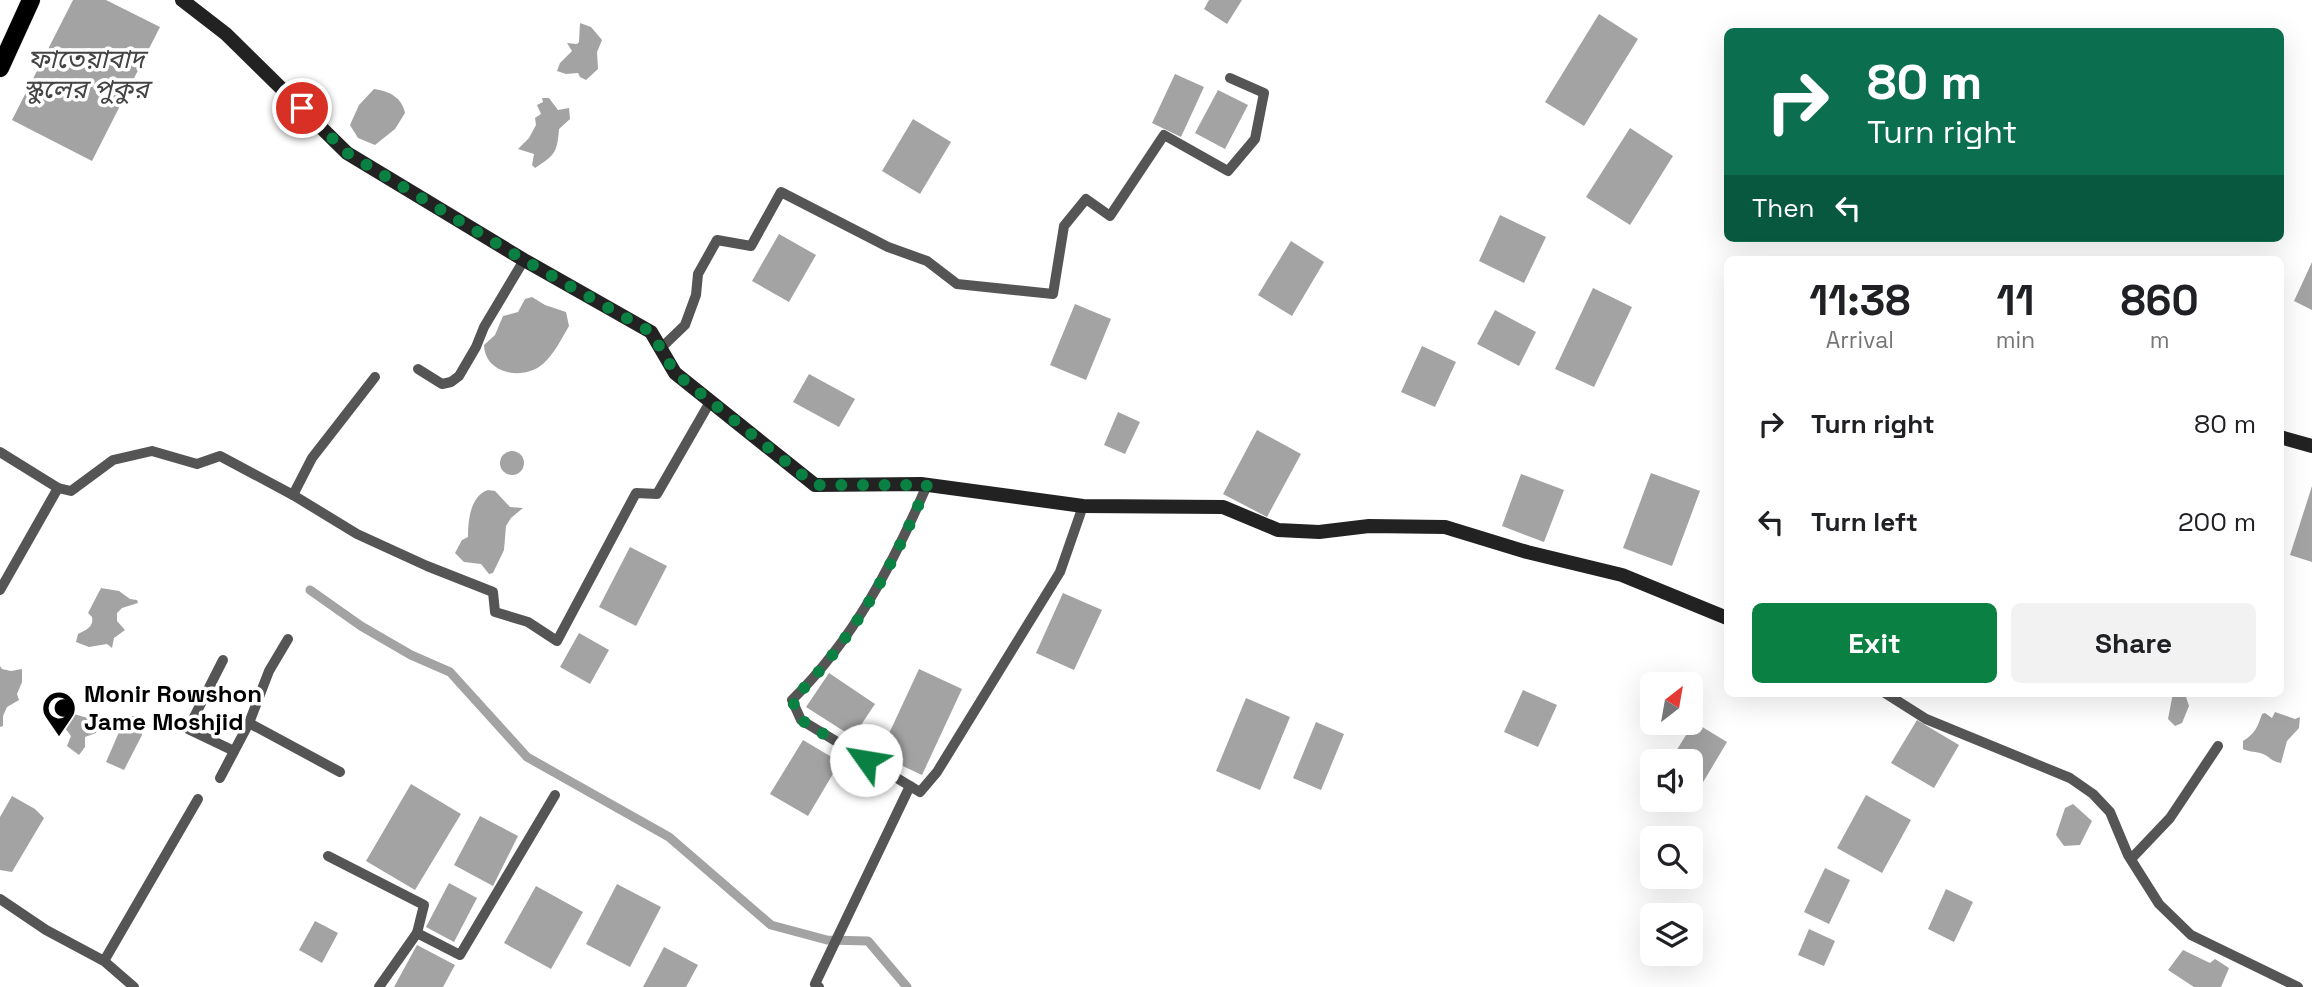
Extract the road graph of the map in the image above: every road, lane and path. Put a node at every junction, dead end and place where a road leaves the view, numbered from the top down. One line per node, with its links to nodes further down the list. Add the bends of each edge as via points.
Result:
1 (25, 0): 4 (highway)
2 (31, 0): 5 (highway)
3 (183, 0): 7 (street, via 226,34 347,153)
4 (0, 54)
5 (0, 68)
6 (1230, 78): 8 (street, via 1264,93 1255,138 1228,171 1164,135 1110,216 1086,199 1064,226 1053,294 957,284 927,261 888,247 781,192 751,247 717,240 698,274 685,325)
7 (524, 260): 8 (street, via 651,332); 9 (street, via 459,376 442,384)
8 (661, 348): 11 (street, via 675,373)
9 (418, 369)
10 (375, 377): 17 (street, via 312,458)
11 (710, 402): 15 (street, via 815,485); 17 (street, via 657,494 636,493 557,641 528,622 495,612 493,592 357,534)
12 (2284, 439): 13 (street)
13 (2312, 446)
14 (0, 452): 16 (street)
15 (927, 485): 18 (street); 29 (street, via 873,597 817,676 792,700 801,720)
16 (58, 488): 17 (street, via 71,491 113,460 152,451 197,464 220,456); 19 (street)
17 (293, 495)
18 (1083, 506): 20 (street, via 1223,507 1278,530 1445,527 1622,575); 29 (street, via 1059,572 937,772 920,792)
19 (0, 590)
20 (1724, 617)
21 (288, 639): 24 (street, via 269,671)
22 (223, 660): 26 (street, via 188,729)
23 (1891, 697): 33 (street, via 1926,719 2070,778 2110,812)
24 (249, 723): 26 (street); 27 (street)
25 (2218, 746): 33 (street, via 2170,818)
26 (234, 751): 28 (street)
27 (340, 772)
28 (220, 778)
29 (910, 786): 39 (street, via 815,984)
30 (555, 795): 35 (street, via 460,956)
31 (198, 799): 36 (street)
32 (328, 856): 35 (street, via 424,905)
33 (2131, 859): 40 (street, via 2159,904 2191,935)
34 (0, 899): 36 (street)
35 (417, 933): 38 (street)
36 (104, 961): 37 (street)
37 (134, 987)
38 (379, 987)
39 (819, 987)
40 (2298, 987)

